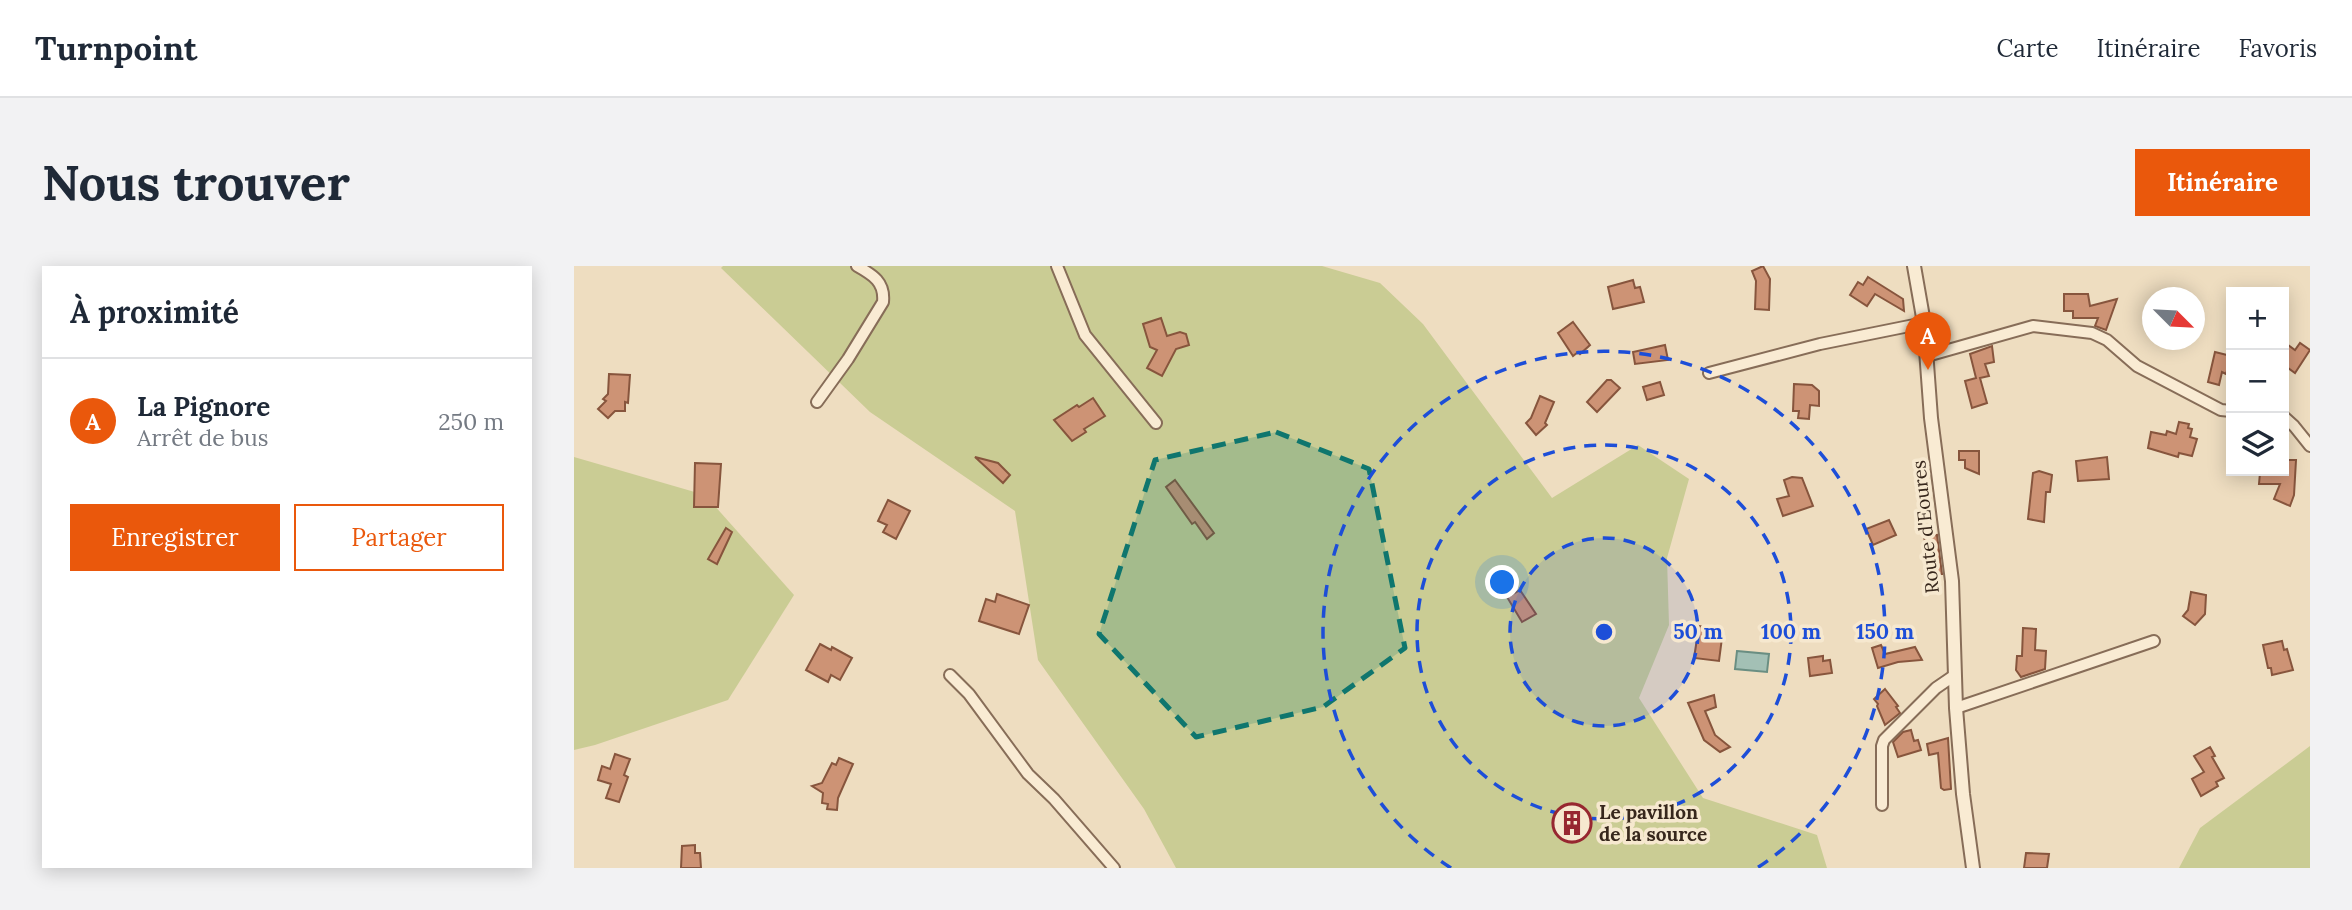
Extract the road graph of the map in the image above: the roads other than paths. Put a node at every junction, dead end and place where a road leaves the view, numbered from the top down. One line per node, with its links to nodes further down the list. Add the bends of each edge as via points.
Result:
1 (857, 266): 7 (street, via 881,284 883,302)
2 (1057, 266): 10 (street, via 1085,335)
3 (1914, 266): 4 (street, Route d'Eoures)
4 (1924, 323): 5 (street, Route d'Eoures); 6 (street)
5 (1927, 355): 8 (street, via 2033,326 2092,332 2137,366); 13 (street, Route d'Eoures, via 1952,581)
6 (1709, 373)
7 (817, 402)
8 (2226, 410)
9 (2289, 422): 11 (street)
10 (1156, 423)
11 (2310, 446)
12 (2154, 641): 15 (street)
13 (1955, 675): 15 (street, Route d'Eoures); 16 (street, via 1884,740)
14 (950, 676): 17 (street, via 969,694 1028,774)
15 (1956, 708): 18 (street, Route d'Eoures)
16 (1882, 805)
17 (1114, 868)
18 (1973, 868)

